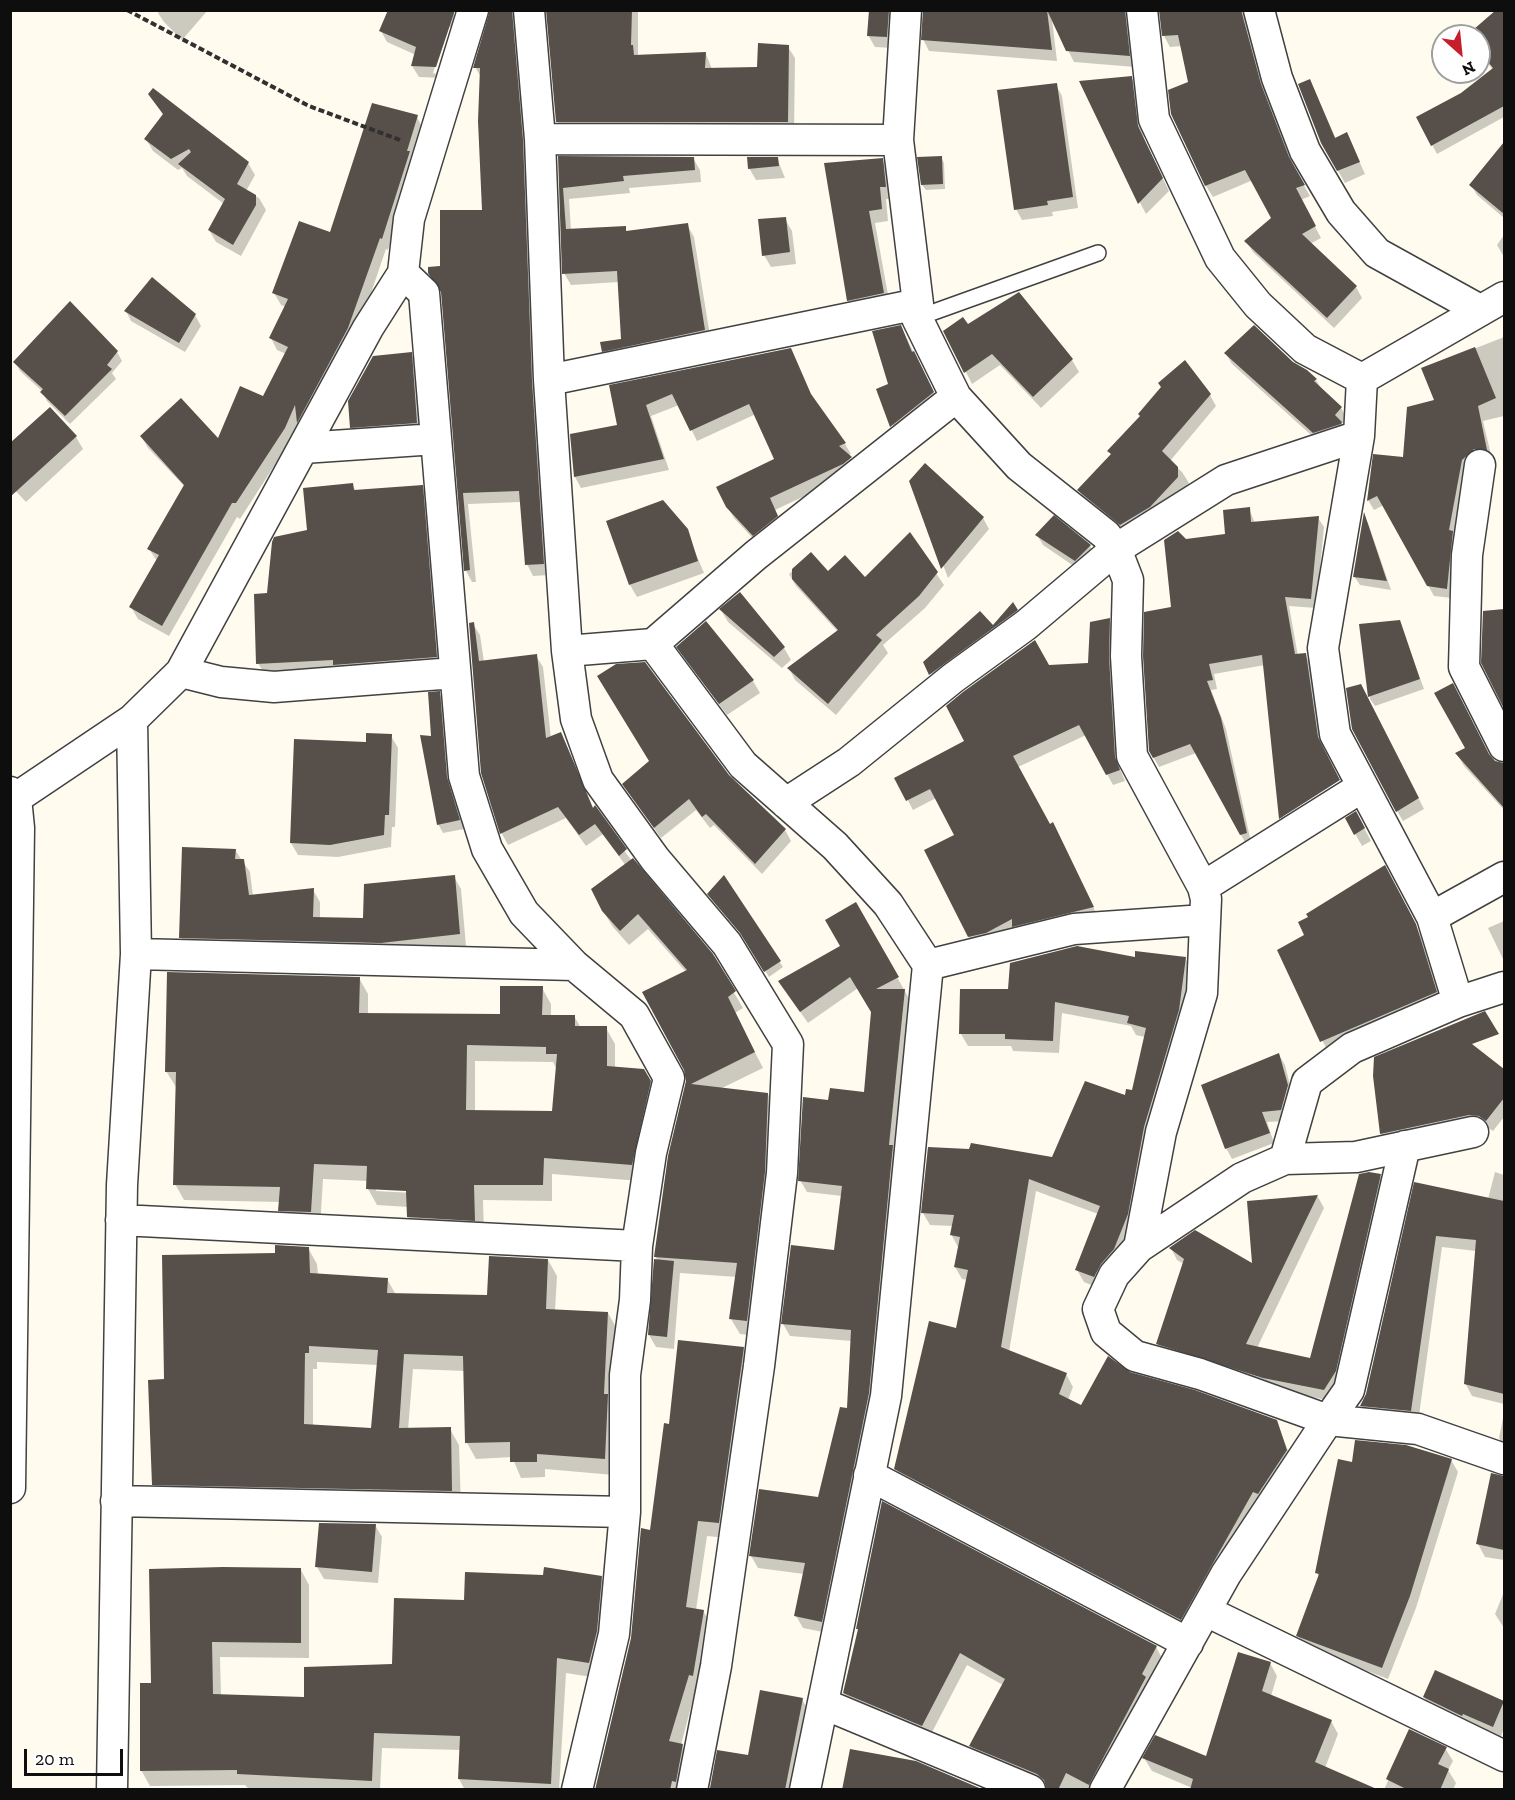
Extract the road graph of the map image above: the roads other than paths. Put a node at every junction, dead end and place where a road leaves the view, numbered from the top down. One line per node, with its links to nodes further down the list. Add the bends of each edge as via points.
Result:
1 (473, 10): 9 (street, via 409,219)
2 (529, 10): 6 (street)
3 (906, 10): 7 (street)
4 (1142, 10): 12 (street, via 1154,119 1220,258 1258,305 1305,349)
5 (1259, 10): 10 (street, via 1277,78 1305,151 1341,212 1377,253)
6 (540, 139): 7 (street); 13 (street)
7 (898, 140): 11 (street)
8 (1098, 254): 11 (lane)
9 (403, 273): 16 (street, via 424,293); 17 (street, via 368,328)
10 (1492, 304): 12 (street)
11 (918, 311): 13 (street); 14 (street)
12 (1362, 379): 15 (street)
13 (549, 380): 21 (street)
14 (956, 397): 19 (street, via 1019,466 1106,536); 20 (street, via 756,555)
15 (1359, 436): 19 (street, via 1226,480); 26 (street, via 1323,648 1335,734)
16 (436, 439): 17 (street); 23 (street)
17 (303, 448): 22 (street)
18 (1480, 465): 25 (street, via 1467,555 1464,667)
19 (1116, 549): 28 (street, via 1026,625 849,762); 30 (street, via 1128,580 1126,656 1132,756)
20 (653, 644): 21 (street); 28 (street, via 743,765)
21 (567, 651): 57 (street, via 576,719 598,780 655,860 727,944 788,1044 782,1173 760,1355 716,1666)
22 (181, 672): 23 (street, via 221,682 274,687); 24 (street)
23 (454, 673): 34 (street, via 464,776 488,849 524,913)
24 (132, 720): 27 (street); 33 (street)
25 (1504, 746)
26 (1362, 787): 30 (street); 31 (street)
27 (13, 795): 47 (street, via 20,828)
28 (786, 803): 35 (street, via 835,846 888,904)
29 (1504, 878): 31 (street)
30 (1203, 887): 32 (street)
31 (1432, 917): 37 (street)
32 (1204, 920): 35 (street, via 1074,929); 43 (street, via 1202,993 1161,1132)
33 (136, 954): 34 (street); 41 (street)
34 (574, 965): 42 (street, via 634,1015 669,1078 651,1153)
35 (928, 965): 46 (street, via 886,1396)
36 (1504, 987): 37 (street)
37 (1458, 1002): 40 (street, via 1352,1048 1307,1082)
38 (1473, 1132): 39 (street)
39 (1405, 1146): 40 (street, via 1356,1157); 44 (street, via 1349,1390)
40 (1285, 1159): 43 (street, via 1242,1178)
41 (121, 1220): 42 (street); 48 (street)
42 (637, 1246): 49 (street, via 625,1375)
43 (1139, 1247): 44 (street, via 1114,1275 1098,1309 1106,1332 1135,1356 1200,1374)
44 (1328, 1420): 45 (street, via 1418,1430); 50 (street, via 1226,1574)
45 (1504, 1459)
46 (869, 1475): 51 (street); 52 (street)
47 (10, 1488)
48 (116, 1501): 49 (street); 55 (street)
49 (626, 1512): 56 (street, via 614,1634)
50 (1206, 1611): 51 (street); 53 (street)
51 (1188, 1643): 54 (street)
52 (824, 1704): 58 (street); 59 (street)
53 (1504, 1756)
54 (1108, 1789)
55 (112, 1790)
56 (577, 1790)
57 (692, 1790)
58 (806, 1790)
59 (1030, 1790)

